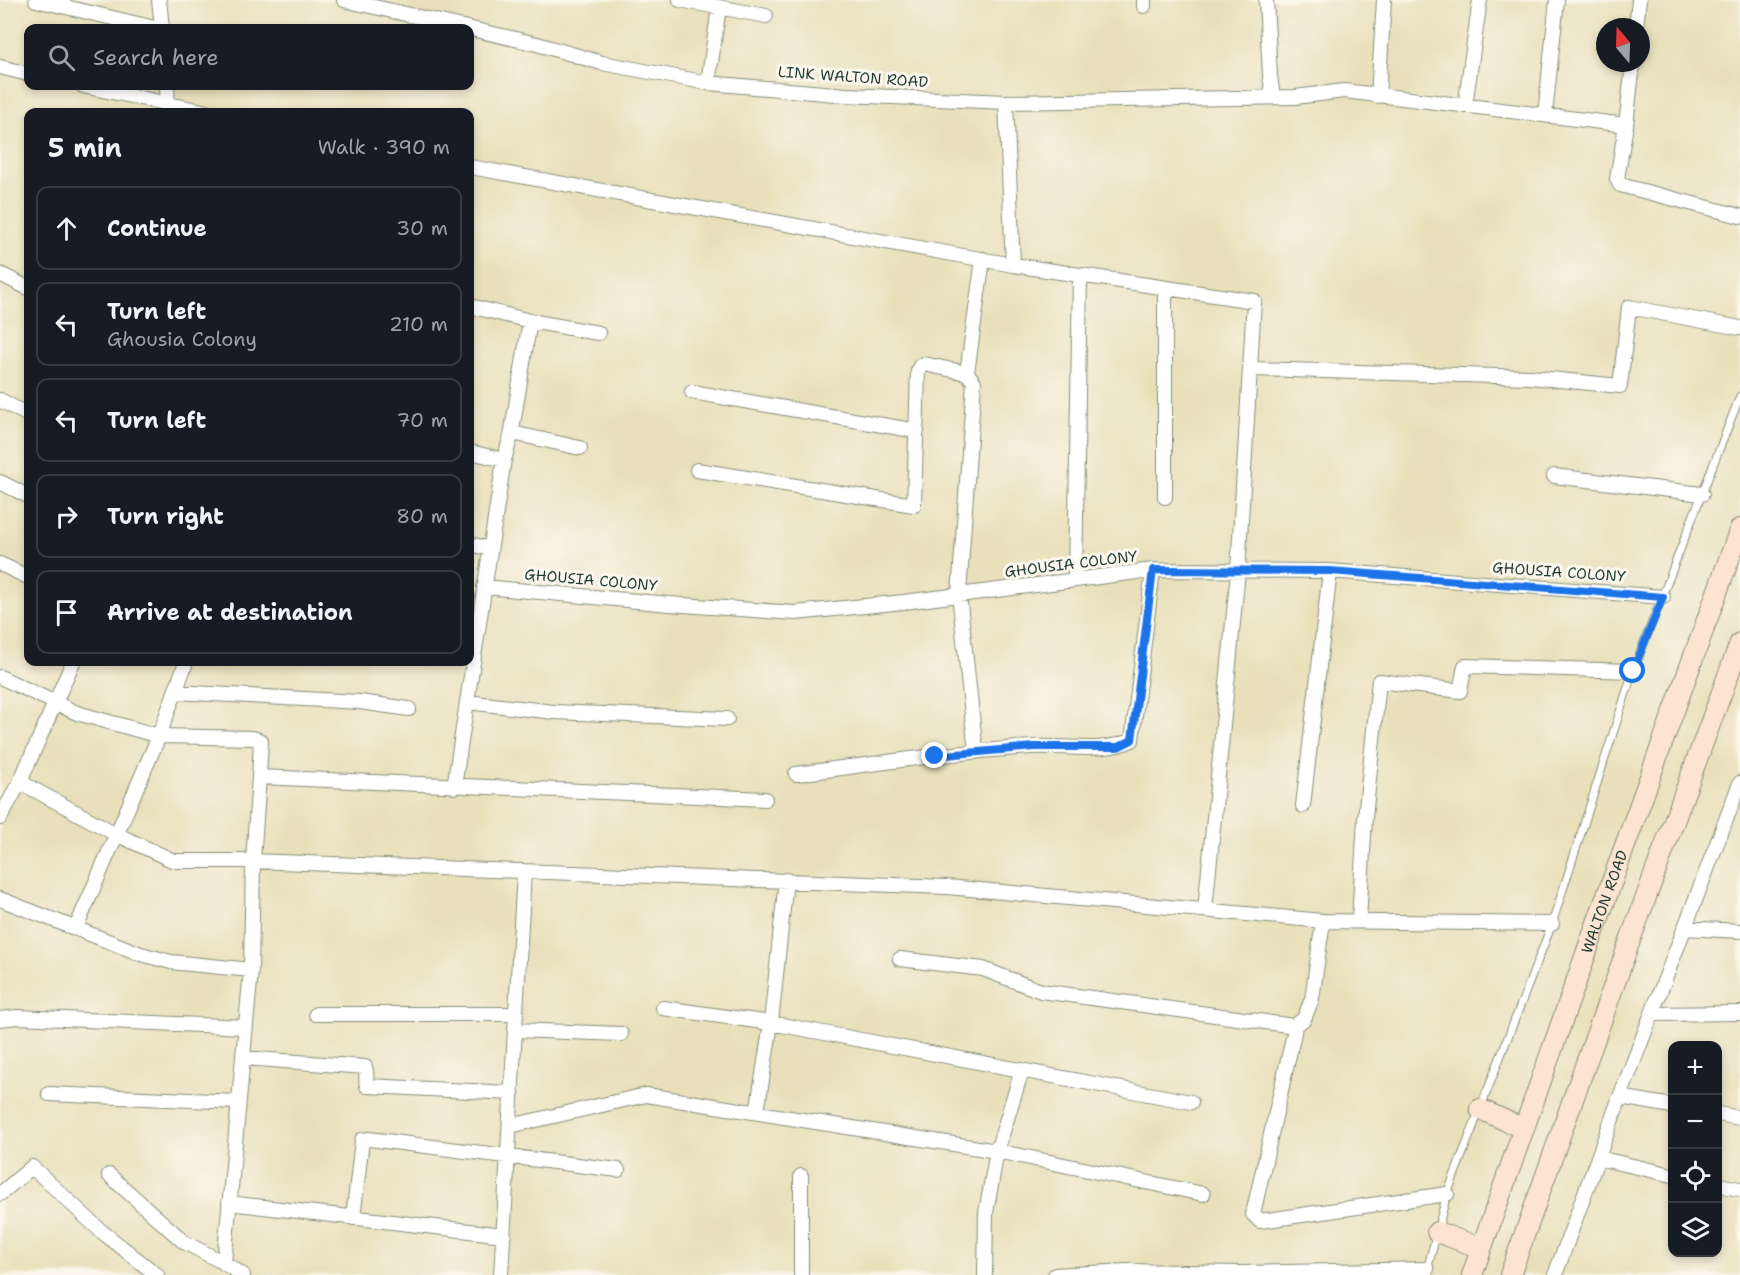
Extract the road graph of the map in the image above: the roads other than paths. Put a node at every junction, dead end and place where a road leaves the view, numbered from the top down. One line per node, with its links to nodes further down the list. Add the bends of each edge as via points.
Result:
1 (36, 0): 13 (street)
2 (159, 0): 14 (street)
3 (344, 0): 15 (street, LINK WALTON ROAD)
4 (680, 0): 10 (street)
5 (1266, 0): 23 (street)
6 (1384, 0): 24 (street)
7 (1480, 0): 26 (street)
8 (1557, 0): 28 (street)
9 (1639, 0): 12 (street)
10 (719, 8): 11 (street); 20 (street)
11 (766, 16)
12 (1637, 18)
13 (138, 24)
14 (162, 24)
15 (449, 24)
16 (474, 30): 20 (street, LINK WALTON ROAD, via 602,63)
17 (0, 67): 19 (street)
18 (1632, 72): 29 (street)
19 (24, 73)
20 (708, 83): 25 (street, LINK WALTON ROAD, via 846,95)
21 (98, 90): 27 (street)
22 (166, 90): 27 (street)
23 (1274, 96): 24 (street, LINK WALTON ROAD, via 1344,92); 25 (street, LINK WALTON ROAD)
24 (1378, 96): 26 (street, LINK WALTON ROAD)
25 (1006, 102): 33 (street)
26 (1465, 106): 28 (street, LINK WALTON ROAD)
27 (168, 108)
28 (1545, 115): 29 (street, LINK WALTON ROAD)
29 (1626, 125): 31 (street, via 1617,179 1620,185)
30 (474, 168): 32 (street)
31 (1740, 216)
32 (983, 259): 33 (street); 43 (street)
33 (1012, 265): 35 (street)
34 (0, 274): 36 (street)
35 (1080, 275): 37 (street); 67 (street)
36 (24, 286)
37 (1165, 288): 42 (street, via 1254,301); 58 (street)
38 (474, 307): 39 (street)
39 (530, 321): 41 (street); 49 (street)
40 (1740, 328): 42 (street, via 1629,307 1620,386 1530,377)
41 (598, 333)
42 (1250, 369): 64 (street)
43 (967, 373): 48 (street, via 920,366); 69 (street, via 974,382)
44 (692, 392): 48 (street)
45 (1740, 396): 57 (lane)
46 (0, 400): 47 (street)
47 (24, 413)
48 (917, 431): 53 (street, via 914,505)
49 (511, 436): 50 (street); 52 (street)
50 (580, 448)
51 (474, 453): 52 (street)
52 (504, 460): 61 (street)
53 (698, 470)
54 (1554, 476): 57 (street)
55 (0, 482): 56 (street)
56 (24, 494)
57 (1702, 494): 70 (lane)
58 (1165, 497)
59 (1740, 530): 132 (main road, WALTON ROAD)
60 (474, 545): 61 (street)
61 (490, 549): 68 (street)
62 (0, 564): 66 (street)
63 (1153, 570): 64 (street, GHOUSIA COLONY); 67 (street, GHOUSIA COLONY); 84 (street, via 1132,740 1118,747)
64 (1239, 571): 65 (street, GHOUSIA COLONY); 99 (street)
65 (1330, 571): 70 (street, GHOUSIA COLONY); 91 (street)
66 (24, 575)
67 (1075, 579): 69 (street, GHOUSIA COLONY)
68 (484, 587): 69 (street, GHOUSIA COLONY, via 795,613); 72 (street)
69 (959, 594): 84 (street)
70 (1663, 597): 76 (lane)
71 (1740, 643): 161 (main road)
72 (474, 655)
73 (72, 666): 80 (street)
74 (185, 666): 78 (street)
75 (472, 666): 79 (street)
76 (1633, 671): 101 (street, via 1465,666 1460,691 1379,681); 102 (lane)
77 (0, 677): 80 (street)
78 (175, 692): 81 (street, via 360,702); 83 (street)
79 (467, 702): 82 (street, via 554,712); 89 (street)
80 (54, 704): 83 (street); 87 (street)
81 (409, 709)
82 (727, 719)
83 (159, 736): 86 (street, via 261,741); 94 (street)
84 (976, 752): 85 (street)
85 (796, 774)
86 (259, 777): 89 (street); 95 (street)
87 (20, 782): 93 (street); 94 (street)
88 (1740, 783): 92 (street)
89 (454, 787): 90 (street)
90 (765, 798)
91 (1303, 806)
92 (1735, 812): 104 (street)
93 (0, 819)
94 (116, 834): 95 (street, via 174,861); 103 (street)
95 (253, 861): 96 (street); 107 (street)
96 (524, 872): 97 (street); 111 (street)
97 (786, 880): 99 (street, via 947,887); 114 (street)
98 (0, 899): 103 (street)
99 (1205, 910): 100 (street)
100 (1323, 921): 101 (street); 115 (street, via 1309,1009)
101 (1359, 921): 102 (street)
102 (1552, 924): 127 (lane)
103 (76, 928): 107 (street, via 171,962)
104 (1684, 928): 105 (street); 112 (street)
105 (1740, 931)
106 (900, 959): 115 (street, via 983,969 1041,990)
107 (251, 970): 116 (street)
108 (663, 1008): 114 (street)
109 (1740, 1013): 112 (street)
110 (316, 1014): 111 (street)
111 (516, 1014): 117 (street)
112 (1652, 1014): 123 (street)
113 (0, 1019): 116 (street)
114 (771, 1023): 120 (street); 128 (street)
115 (1294, 1026): 144 (street, via 1253,1214 1260,1221)
116 (246, 1027): 119 (street)
117 (515, 1030): 118 (street); 121 (street)
118 (621, 1034)
119 (243, 1058): 121 (street, via 365,1067 367,1086); 125 (street)
120 (1022, 1070): 124 (street); 133 (street)
121 (512, 1093): 131 (street)
122 (50, 1094): 125 (street)
123 (1620, 1097): 126 (street); 135 (street)
124 (1191, 1101)
125 (238, 1102): 145 (street)
126 (1668, 1105)
127 (1480, 1109): 132 (main road); 144 (lane)
128 (757, 1112): 131 (street, via 646,1095); 133 (street)
129 (1722, 1115): 130 (street)
130 (1740, 1118)
131 (510, 1126): 134 (street)
132 (1524, 1130): 149 (main road, WALTON ROAD)
133 (997, 1151): 143 (street); 158 (street, via 986,1213)
134 (508, 1156): 136 (street); 146 (street, via 362,1140); 148 (street)
135 (1598, 1158): 137 (street); 162 (street)
136 (618, 1170)
137 (1668, 1174)
138 (109, 1175): 150 (street, via 184,1242)
139 (801, 1176): 157 (street)
140 (1722, 1186): 141 (street)
141 (1740, 1190)
142 (0, 1194): 154 (street, via 33,1167 101,1231)
143 (1203, 1194)
144 (1447, 1194): 147 (lane)
145 (229, 1203): 146 (street); 150 (street)
146 (353, 1218): 148 (street)
147 (1437, 1232): 149 (main road); 151 (lane)
148 (504, 1235): 156 (street)
149 (1481, 1248): 160 (main road, WALTON ROAD)
150 (224, 1263): 155 (street)
151 (1426, 1272): 153 (street)
152 (1127, 1273): 153 (street); 159 (street)
153 (1193, 1274)
154 (158, 1275)
155 (243, 1275)
156 (501, 1275)
157 (801, 1275)
158 (985, 1275)
159 (1055, 1275)
160 (1472, 1275)
161 (1510, 1275)
162 (1555, 1275)

